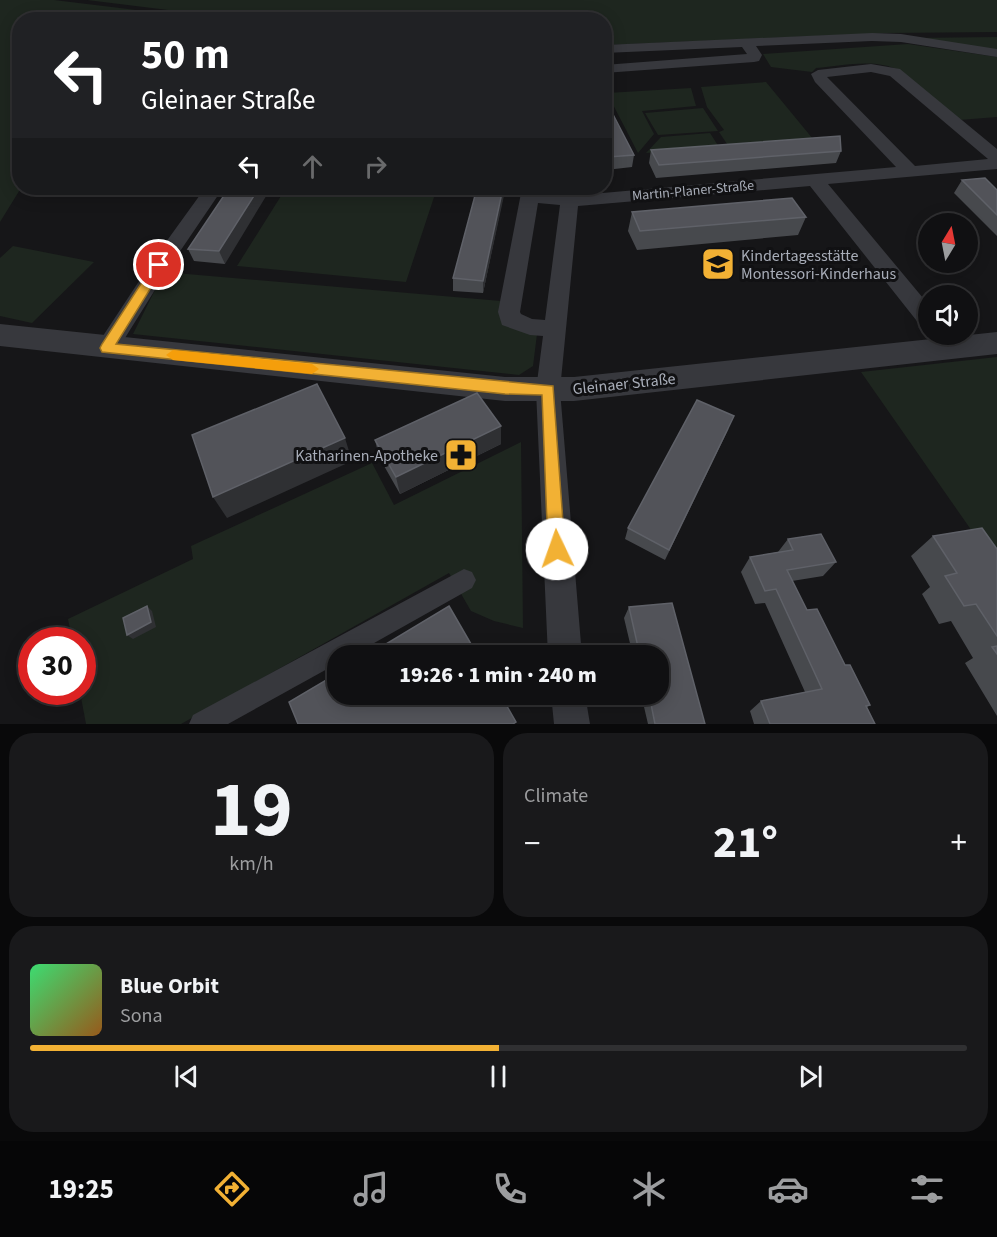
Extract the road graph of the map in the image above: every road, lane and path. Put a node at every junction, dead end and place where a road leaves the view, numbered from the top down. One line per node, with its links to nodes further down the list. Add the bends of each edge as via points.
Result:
1 (745, 42): 2 (street); 3 (street, via 887,38); 4 (street, via 754,58)
2 (612, 49)
3 (997, 52)
4 (612, 68)
5 (997, 159): 8 (street, via 895,72 871,68 818,74)
6 (997, 164): 7 (street, Martin-Planer-Straße)
7 (965, 167): 8 (street, Martin-Planer-Straße); 10 (street)
8 (911, 172): 9 (street, Martin-Planer-Straße)
9 (814, 180): 11 (street, Martin-Planer-Straße); 15 (street)
10 (981, 180)
11 (612, 192)
12 (209, 195): 21 (street)
13 (530, 195): 16 (street, via 510,319 530,327)
14 (571, 195): 16 (street)
15 (918, 307)
16 (556, 330): 22 (street)
17 (0, 335): 21 (street, Gleinaer Straße)
18 (978, 342): 19 (street, Gleinaer Straße)
19 (997, 343)
20 (918, 345): 22 (street, Gleinaer Straße)
21 (107, 348): 22 (street, Gleinaer Straße)
22 (548, 390): 24 (street)
23 (464, 580): 26 (street)
24 (564, 645)
25 (569, 705): 27 (street)
26 (202, 724)
27 (572, 724)

